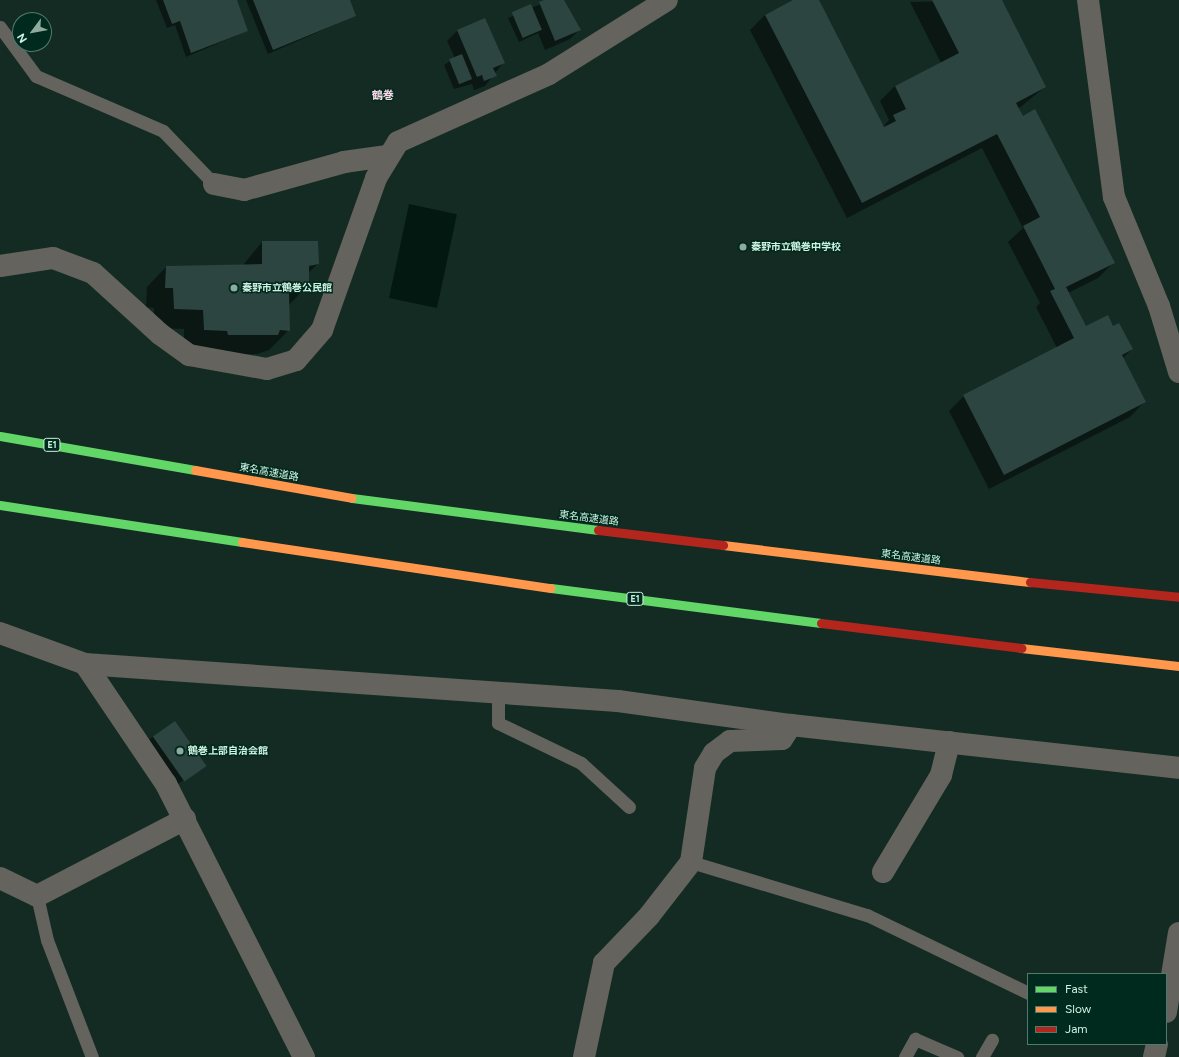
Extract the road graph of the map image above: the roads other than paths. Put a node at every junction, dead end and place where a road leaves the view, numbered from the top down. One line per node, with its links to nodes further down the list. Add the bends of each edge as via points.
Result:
1 (667, 0): 4 (street, via 549,74 398,142)
2 (1088, 0): 7 (street, via 1114,197 1159,306)
3 (0, 27): 5 (lane, via 36,76 163,132)
4 (386, 156): 5 (street, via 344,162 244,190); 6 (street, via 322,330 296,360 267,369 189,355 160,334 93,273 53,258)
5 (214, 184)
6 (0, 266)
7 (1179, 372)
8 (0, 436): 10 (highway, 東名高速道路 / E1, via 371,501 920,570)
9 (0, 505): 13 (highway, E1, via 92,521 528,585 926,638)
10 (1179, 597)
11 (0, 632): 12 (street)
12 (85, 664): 14 (street); 19 (street)
13 (1179, 666)
14 (498, 694): 15 (street, via 618,700); 18 (lane, via 498,723 582,763)
15 (791, 725): 16 (street); 20 (street, via 782,740 730,741 714,753 705,768)
16 (949, 742): 17 (street); 21 (street, via 941,775)
17 (1179, 768)
18 (629, 807)
19 (185, 820): 23 (street); 30 (street)
20 (692, 862): 25 (lane, via 867,915); 31 (street, via 650,916 604,963)
21 (883, 872)
22 (0, 878): 23 (street)
23 (37, 896): 29 (lane, via 47,940)
24 (1179, 933): 26 (street)
25 (1027, 993)
26 (1167, 1006)
27 (992, 1040): 34 (lane)
28 (1157, 1045): 35 (street)
29 (92, 1057)
30 (304, 1057)
31 (584, 1057)
32 (905, 1057): 33 (lane, via 915,1039)
33 (957, 1057)
34 (982, 1057)
35 (1154, 1057)

